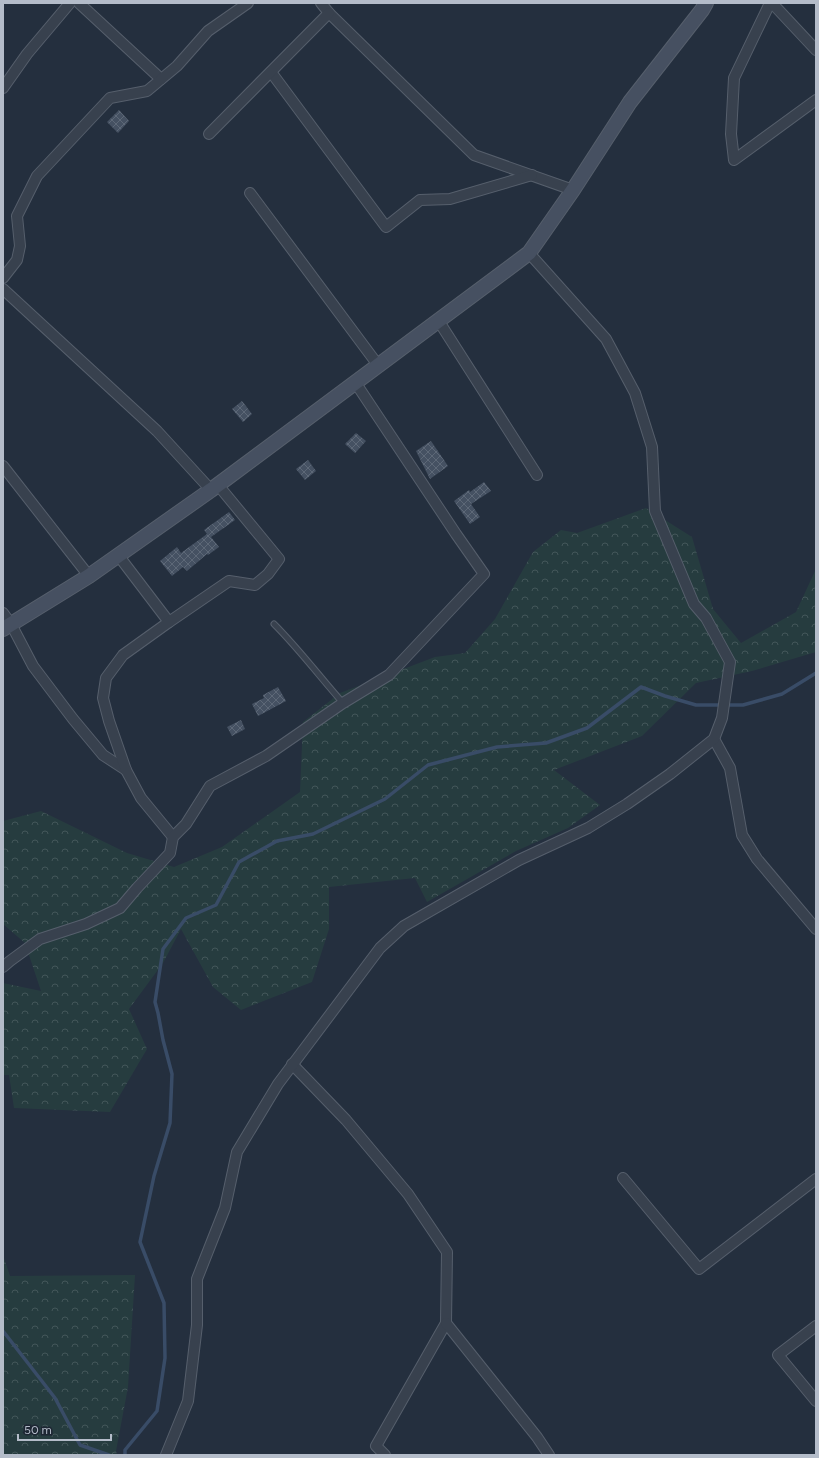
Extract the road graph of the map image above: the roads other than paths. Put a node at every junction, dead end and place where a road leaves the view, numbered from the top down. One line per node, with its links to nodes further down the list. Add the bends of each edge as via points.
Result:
1 (70, 3): 11 (street, via 27,54)
2 (79, 3): 10 (street)
3 (248, 3): 10 (street, via 208,31 178,66)
4 (321, 3): 7 (street)
5 (706, 3): 15 (street, via 630,102)
6 (771, 3): 8 (street); 12 (street, via 734,78 731,134 734,160)
7 (329, 13): 9 (street); 14 (street, via 474,155)
8 (816, 50)
9 (271, 72): 13 (street); 14 (street, via 386,227 420,200 450,199)
10 (161, 80): 18 (street, via 147,91 110,98 37,176 17,216 20,246 17,260)
11 (3, 88)
12 (816, 100)
13 (209, 134)
14 (532, 176): 15 (street)
15 (572, 190): 17 (street)
16 (250, 193): 21 (street)
17 (529, 253): 20 (street); 32 (street, via 606,339 635,393 652,447 655,511 694,604 706,618 730,662 722,718)
18 (3, 278)
19 (3, 289): 25 (street)
20 (438, 320): 21 (street); 24 (street)
21 (378, 365): 22 (street)
22 (355, 382): 25 (street); 31 (street, via 484,574 389,674)
23 (3, 466): 27 (street)
24 (537, 475)
25 (214, 487): 26 (street); 29 (street, via 279,559 268,574 255,584 229,581)
26 (118, 555): 27 (street); 29 (street)
27 (89, 576): 28 (street)
28 (6, 622): 33 (street, via 33,666 73,719 104,755)
29 (169, 622): 33 (street, via 123,655 106,678 103,698)
30 (274, 624): 31 (lane)
31 (344, 703): 34 (street, via 266,756 210,786 186,824)
32 (714, 739): 35 (street, via 730,768 742,834 757,859); 37 (street, via 670,774 588,828 519,860 404,926 380,948)
33 (126, 770): 34 (street, via 141,798)
34 (173, 837): 36 (street, via 170,853 120,908 86,924 40,939)
35 (816, 929)
36 (3, 967)
37 (292, 1064): 40 (street, via 346,1120 408,1194 447,1252); 43 (street, via 237,1152 225,1208 197,1279 197,1324 188,1401)
38 (623, 1178): 39 (street, via 699,1269)
39 (816, 1179)
40 (446, 1323): 44 (street, via 376,1446); 45 (street)
41 (816, 1326): 42 (street, via 778,1355)
42 (816, 1401)
43 (166, 1455)
44 (384, 1455)
45 (549, 1455)

